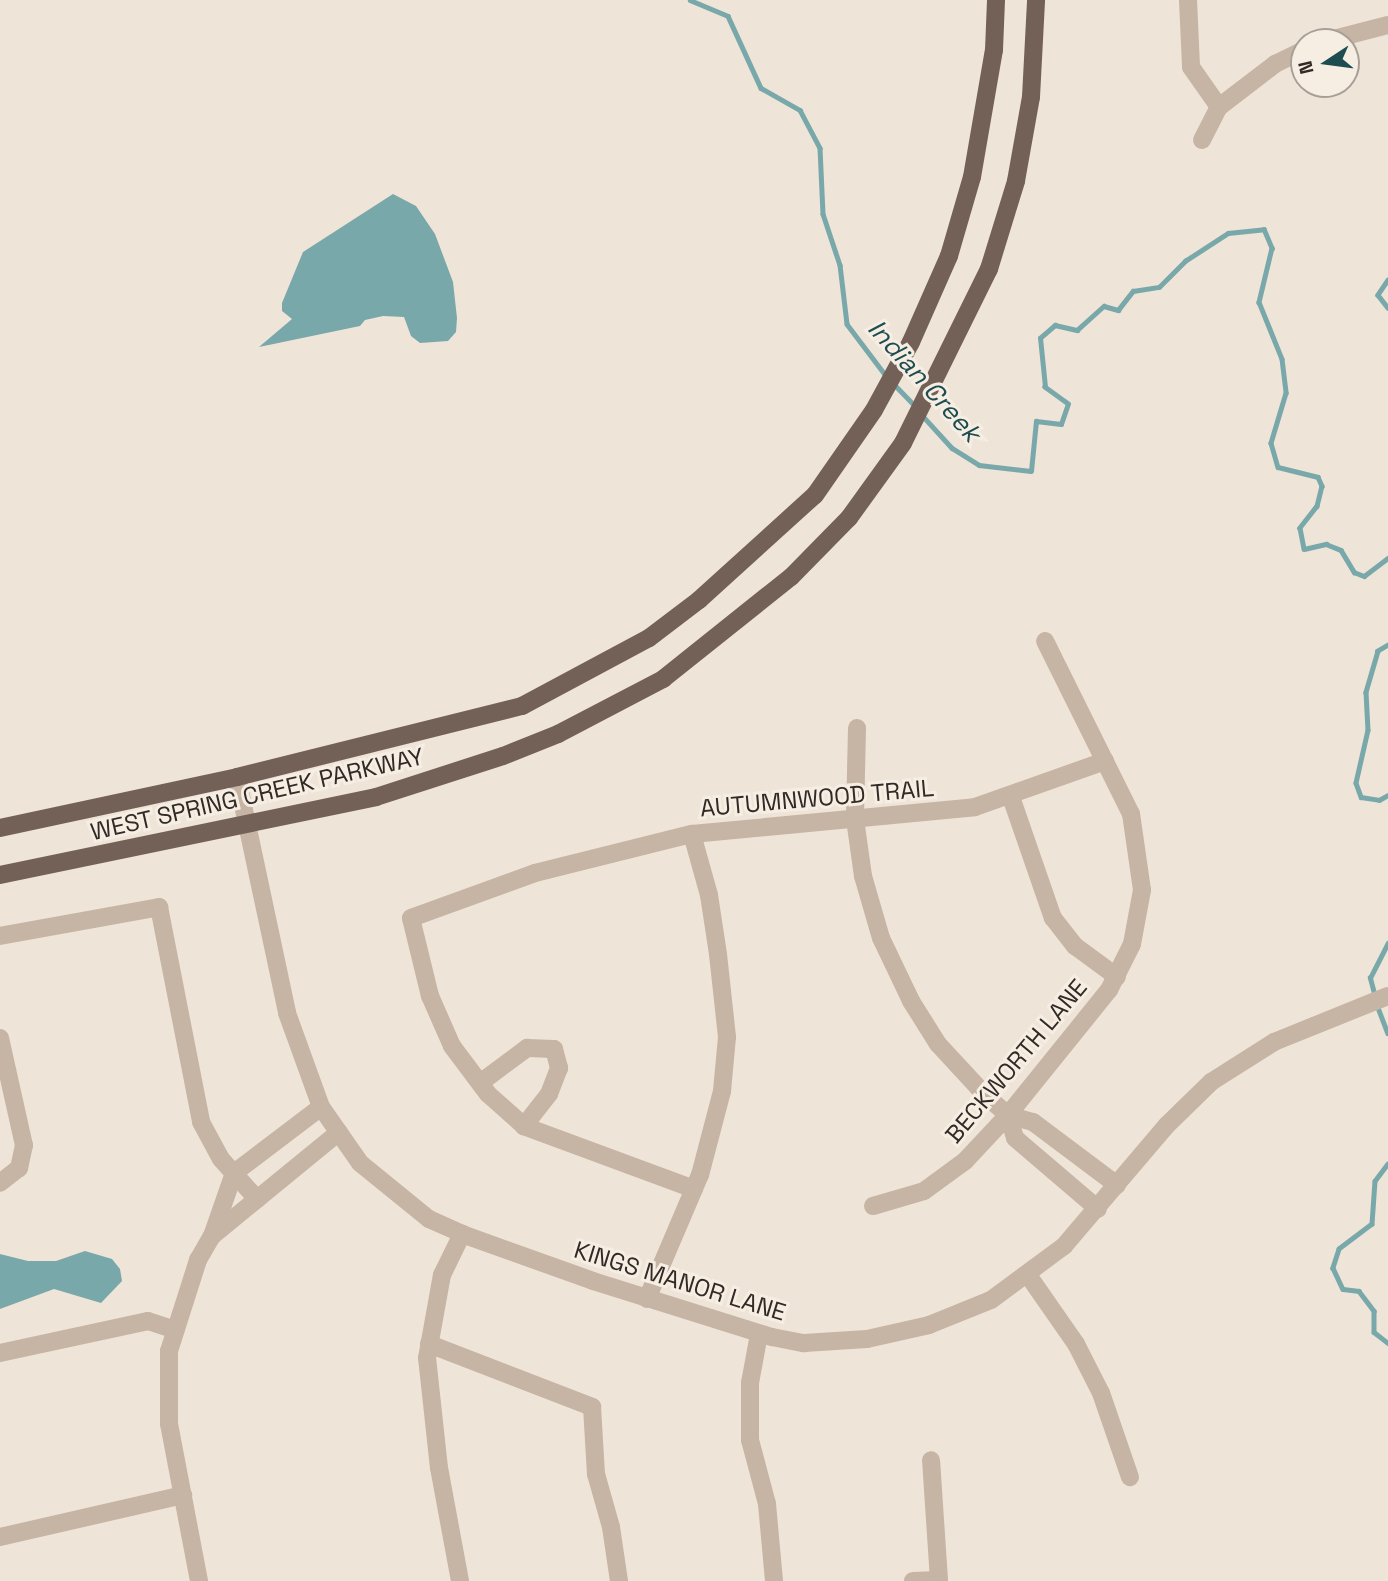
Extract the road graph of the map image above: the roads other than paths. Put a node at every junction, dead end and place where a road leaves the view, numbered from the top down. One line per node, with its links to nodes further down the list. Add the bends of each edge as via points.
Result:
1 (996, 0): 12 (main road, WEST SPRING CREEK PARKWAY, via 994,50 972,177 948,256 911,342 874,410 815,495 709,591 649,638 522,706)
2 (1036, 0): 15 (main road, WEST SPRING CREEK PARKWAY, via 1031,97 1016,181 989,269 903,443 849,518 791,577 663,679 558,734 454,774 376,797)
3 (1188, 0): 7 (street, via 1191,67)
4 (1388, 24): 5 (street)
5 (1360, 32)
6 (1290, 57): 7 (street)
7 (1219, 107): 8 (street)
8 (1202, 140)
9 (1045, 641): 11 (street, BECKWORTH LANE)
10 (857, 727): 14 (street)
11 (1105, 761): 13 (street, AUTUMNWOOD TRAIL); 20 (street, BECKWORTH LANE, via 1131,814 1142,870 1137,928)
12 (237, 777): 15 (street, KINGS MANOR LANE); 16 (main road, WEST SPRING CREEK PARKWAY)
13 (1011, 797): 14 (street, AUTUMNWOOD TRAIL, via 937,813); 20 (street, via 1053,918 1075,946)
14 (855, 819): 17 (street, AUTUMNWOOD TRAIL); 25 (street, via 870,905 902,984 949,1058)
15 (245, 826): 18 (main road, WEST SPRING CREEK PARKWAY); 24 (street, KINGS MANOR LANE, via 287,1013)
16 (0, 828)
17 (692, 834): 23 (street, AUTUMNWOOD TRAIL, via 535,873 411,918 430,996 452,1046); 31 (street, via 709,895 727,1037 722,1091)
18 (0, 875)
19 (0, 936): 28 (street, via 159,906 201,1122)
20 (1117, 977): 25 (street, BECKWORTH LANE)
21 (1388, 996): 30 (street, KINGS MANOR LANE, via 1300,1030 1211,1082 1167,1125)
22 (0, 1038): 29 (street, via 24,1145 19,1168)
23 (480, 1083): 26 (street); 26 (street, via 527,1048 554,1049 559,1068 549,1094)
24 (321, 1107): 27 (street, KINGS MANOR LANE); 28 (street)
25 (1008, 1115): 30 (street, via 1033,1122); 33 (street, BECKWORTH LANE, via 946,1178 911,1196); 34 (street, via 1015,1138)
26 (524, 1126): 31 (street)
27 (339, 1132): 32 (street); 35 (street, KINGS MANOR LANE, via 360,1163 399,1196 429,1219)
28 (234, 1173): 32 (street); 36 (street)
29 (0, 1183)
30 (1117, 1185): 34 (street, KINGS MANOR LANE)
31 (694, 1189): 38 (street)
32 (257, 1199): 36 (street)
33 (873, 1206)
34 (1098, 1209): 37 (street, KINGS MANOR LANE, via 1064,1246)
35 (462, 1234): 38 (street, KINGS MANOR LANE); 41 (street, via 442,1275)
36 (212, 1236): 39 (street, via 198,1260)
37 (1028, 1275): 40 (street, KINGS MANOR LANE, via 964,1314 897,1333 804,1343); 44 (street, via 1076,1343 1101,1393)
38 (648, 1299): 40 (street, KINGS MANOR LANE)
39 (176, 1330): 42 (street, via 148,1321); 45 (street, via 169,1351 169,1424)
40 (759, 1334): 51 (street, via 750,1383 750,1440 767,1504)
41 (429, 1344): 49 (street, via 439,1468); 50 (street, via 592,1407 596,1474 611,1527)
42 (0, 1353)
43 (932, 1460): 47 (street)
44 (1130, 1477)
45 (183, 1495): 46 (street); 48 (street)
46 (0, 1536)
47 (939, 1580): 52 (street)
48 (199, 1581)
49 (460, 1581)
50 (619, 1581)
51 (774, 1581)
52 (914, 1581)

